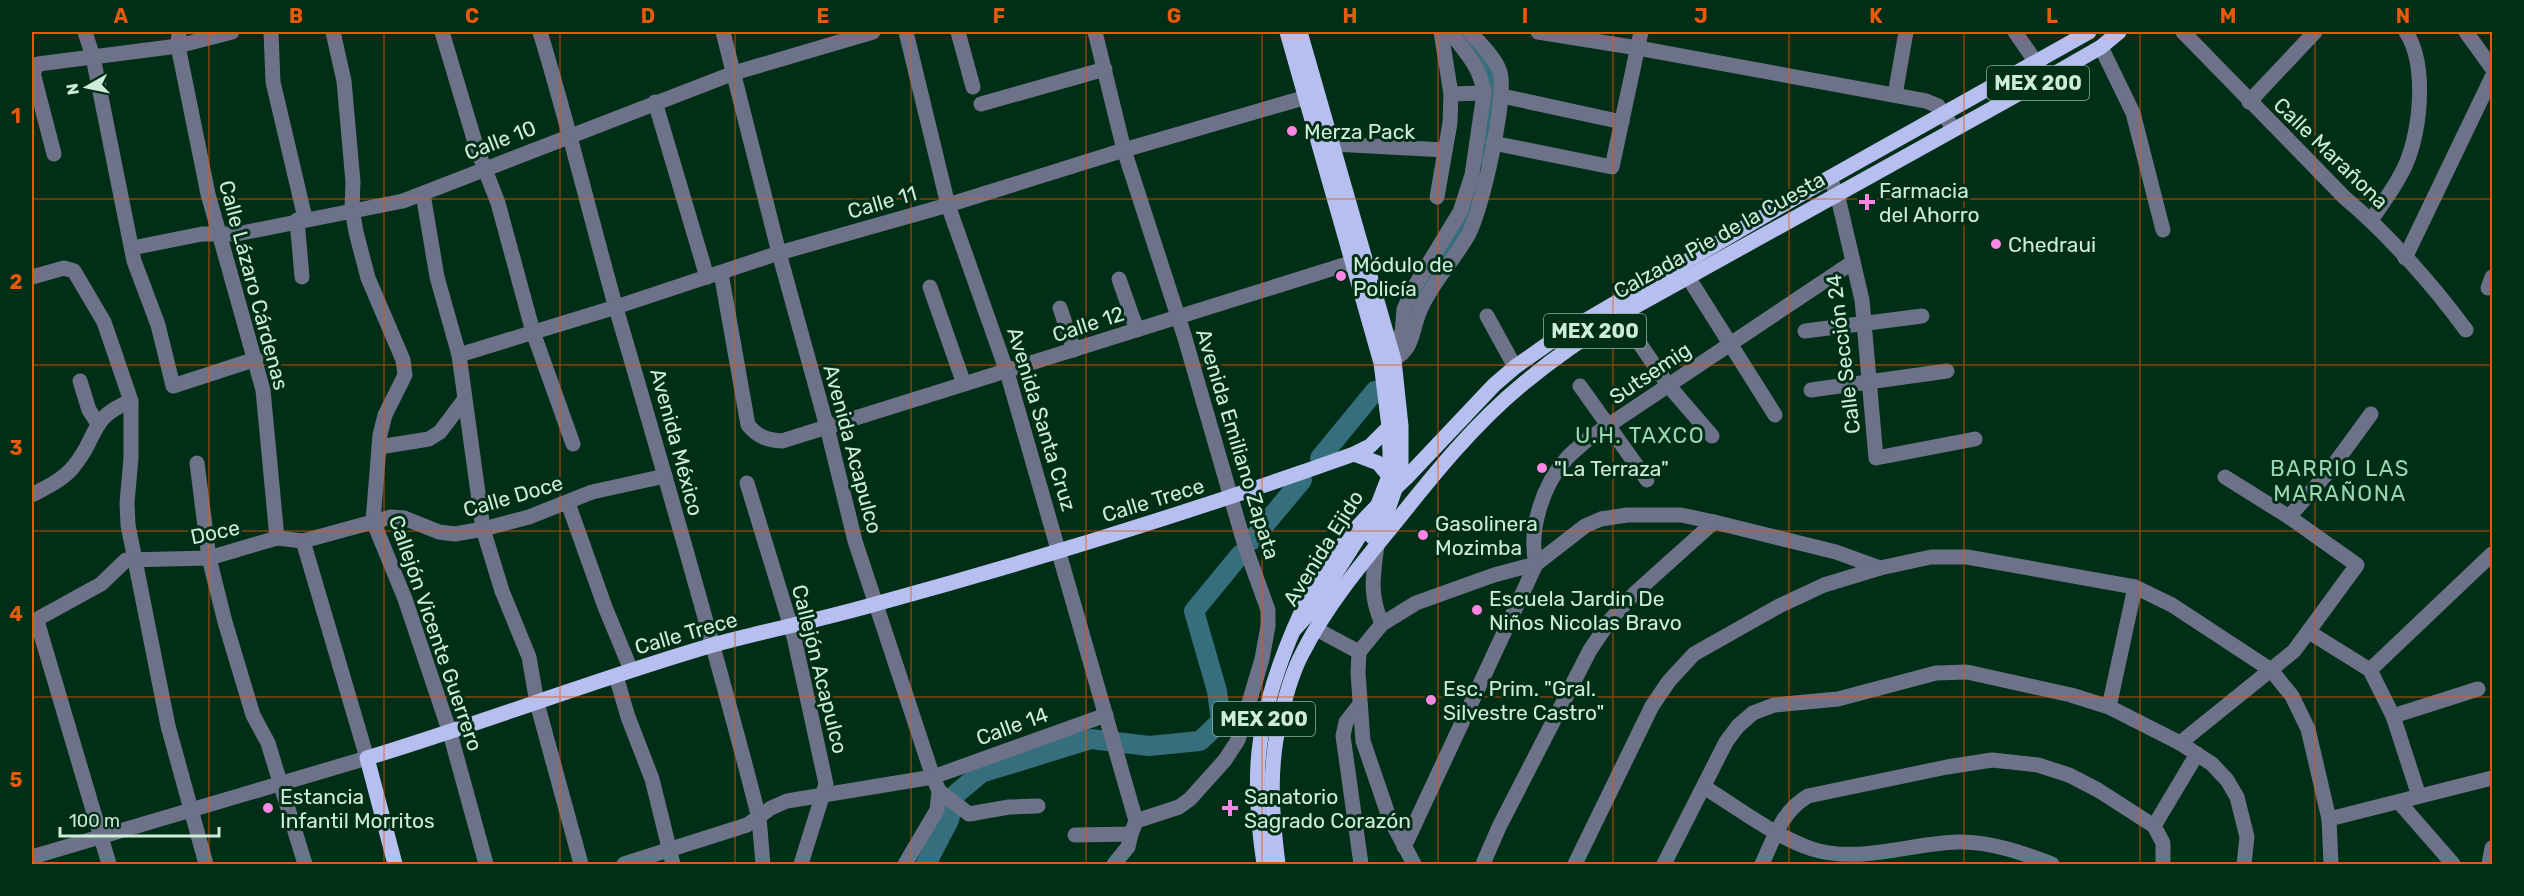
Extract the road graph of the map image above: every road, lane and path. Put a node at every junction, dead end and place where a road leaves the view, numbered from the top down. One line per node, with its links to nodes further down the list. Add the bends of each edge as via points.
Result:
1 (86, 32): 30 (street)
2 (232, 32): 27 (street)
3 (271, 32): 62 (street, via 273,82)
4 (333, 32): 61 (street, Callejón Vicente Guerrero, via 344,81)
5 (442, 32): 55 (street)
6 (540, 32): 49 (street, Avenida México)
7 (723, 32): 34 (street, Avenida Acapulco)
8 (873, 32): 34 (street, Calle 10)
9 (906, 32): 60 (street, Avenida Santa Cruz)
10 (958, 32): 37 (street)
11 (1095, 32): 33 (street, Avenida Emiliano Zapata)
12 (1287, 32): 41 (main road, Avenida Ejido)
13 (1300, 32): 41 (main road, Avenida Ejido)
14 (1441, 32): 39 (street)
15 (1450, 32): 38 (street, via 1477,67)
16 (1470, 32): 42 (street, via 1500,72)
17 (1538, 32): 29 (street)
18 (1641, 32): 29 (street)
19 (1906, 32): 40 (street)
20 (2015, 32): 31 (street)
21 (2089, 32): 31 (main road, Calzada Pie de la Cuesta / MEX 200)
22 (2120, 32): 28 (main road, Calzada Pie de la Cuesta / MEX 200)
23 (2183, 32): 44 (street, Calle Marañona)
24 (2315, 32): 44 (street)
25 (2406, 32): 63 (street, via 2414,46 2420,88 2410,153 2402,173)
26 (2466, 32): 32 (street)
27 (179, 39): 30 (street); 65 (street, Calle Lázaro Cárdenas, via 196,145)
28 (2101, 47): 36 (main road, Calzada Pie de la Cuesta / MEX 200); 64 (street, via 2133,113)
29 (1638, 48): 40 (street); 47 (street)
30 (93, 57): 54 (street, via 38,64 35,68 33,73); 66 (street)
31 (2036, 62): 36 (street); 46 (main road, Calzada Pie de la Cuesta / MEX 200)
32 (2493, 68)
33 (1104, 69): 45 (street); 52 (street, Avenida Emiliano Zapata)
34 (734, 73): 43 (street, Calle 10); 67 (street, Avenida Acapulco)
35 (2493, 77): 68 (street)
36 (2047, 78): 48 (main road, Calzada Pie de la Cuesta / MEX 200)
37 (973, 87)
38 (1484, 93): 39 (street); 91 (street, via 1472,175 1461,212 1413,289 1404,309 1402,334)
39 (1450, 94): 53 (street)
40 (1895, 94): 46 (street, via 1926,101)
41 (1312, 95): 51 (main road, Avenida Ejido); 52 (street, Calle 11)
42 (1502, 96): 47 (street); 50 (street)
43 (655, 102): 49 (street, Calle 10); 71 (street)
44 (2249, 102): 63 (street, Calle Marañona)
45 (981, 104)
46 (1944, 113): 48 (street); 56 (main road, Calzada Pie de la Cuesta / MEX 200)
47 (1622, 122): 50 (street, via 1612,167)
48 (1953, 128): 57 (main road, Calzada Pie de la Cuesta / MEX 200)
49 (571, 135): 55 (street, Calle 10); 77 (street, Avenida México)
50 (1493, 142): 91 (street, via 1477,216 1468,237 1421,306 1406,351)
51 (1326, 145): 53 (street); 69 (main road, Avenida Ejido)
52 (1124, 150): 60 (street, Calle 11); 82 (street, Avenida Emiliano Zapata)
53 (1445, 150): 59 (street)
54 (54, 154)
55 (486, 168): 58 (street, Calle 10); 87 (street)
56 (1830, 178): 57 (street, Calle Sección 24); 93 (main road, Calzada Pie de la Cuesta / MEX 200, via 1581,322)
57 (1837, 193): 70 (street, Calle Sección 24); 74 (main road, Calzada Pie de la Cuesta / MEX 200)
58 (423, 194): 61 (street, Calle 10); 90 (street, via 437,277)
59 (1437, 197)
60 (948, 205): 67 (street, Calle 11); 95 (street, Avenida Santa Cruz)
61 (352, 209): 62 (street, Calle 10); 113 (street, Callejón Vicente Guerrero, via 368,278 403,360 405,375 386,416)
62 (301, 219): 65 (street, Calle 10, via 237,234); 73 (street)
63 (2371, 220): 68 (street, Calle Marañona)
64 (2163, 230)
65 (220, 234): 66 (street, Calle 10); 92 (street, Calle Lázaro Cárdenas)
66 (132, 248): 92 (street, via 173,386)
67 (779, 253): 71 (street, Calle 11); 108 (street, Avenida Acapulco)
68 (2405, 258): 85 (street, Calle Marañona)
69 (1359, 260): 82 (street, Calle 12); 91 (main road, Avenida Ejido)
70 (1853, 261): 83 (street, Calle Sección 24); 88 (street, Sutsemig)
71 (714, 275): 77 (street, Calle 11); 108 (street, Calle 12, via 748,425 767,440 782,441)
72 (32, 276): 102 (street, via 64,268 74,272 104,322)
73 (302, 277)
74 (1688, 277): 79 (main road, Calzada Pie de la Cuesta / MEX 200); 88 (street)
75 (1119, 279): 84 (street)
76 (930, 287): 98 (street)
77 (616, 307): 87 (street, Calle 11); 117 (street, Avenida México)
78 (1060, 308): 89 (street)
79 (1620, 315): 99 (street); 122 (main road, Calzada Pie de la Cuesta / MEX 200, via 1521,385)
80 (1487, 316): 93 (street)
81 (1922, 316): 83 (street)
82 (1178, 317): 84 (street, Calle 12); 124 (street, Avenida Emiliano Zapata)
83 (1863, 324): 86 (street); 97 (street, Calle Sección 24)
84 (1137, 330): 89 (street, Calle 12)
85 (2466, 330)
86 (1805, 331)
87 (532, 332): 90 (street, Calle 11); 112 (street)
88 (1731, 345): 99 (street, Sutsemig); 105 (street)
89 (1074, 350): 95 (street, Calle 12)
90 (459, 355): 103 (street)
91 (1388, 356): 109 (main road, Avenida Ejido); 144 (main road, Avenida Ejido, via 1401,426 1401,472 1386,515 1321,612)
92 (256, 359): 130 (street, Calle Lázaro Cárdenas)
93 (1515, 367): 116 (main road, Calzada Pie de la Cuesta / MEX 200)
94 (1947, 371): 97 (street)
95 (1007, 372): 98 (street, Calle 12); 133 (street, Avenida Santa Cruz)
96 (80, 381): 106 (street, via 88,410)
97 (1868, 381): 101 (street); 111 (street, Calle Sección 24, via 1876,458)
98 (964, 384): 108 (street, Calle 12)
99 (1668, 385): 107 (street, Sutsemig); 110 (street)
100 (1580, 386): 107 (street)
101 (1811, 390)
102 (131, 400): 106 (street, via 112,408); 136 (street, via 127,502)
103 (464, 400): 113 (street, via 440,432 429,439); 129 (street)
104 (2371, 414): 126 (street)
105 (1775, 415)
106 (98, 424): 123 (street, via 73,468)
107 (1609, 426): 120 (street); 137 (street, Sutsemig, via 1566,459 1552,481 1536,521)
108 (827, 427): 140 (street, Avenida Acapulco)
109 (1389, 427): 114 (main road, Calle Trece, via 1370,446); 118 (main road, Avenida Ejido)
110 (1712, 436)
111 (1975, 439)
112 (573, 444)
113 (379, 447): 127 (street, Callejón Vicente Guerrero)
114 (1354, 454): 118 (main road, via 1378,463); 124 (main road, Calle Trece)
115 (197, 463): 135 (street)
116 (1409, 475): 122 (main road); 145 (main road, Calzada Pie de la Cuesta / MEX 200, bridge, via 1359,522 1335,551)
117 (665, 476): 125 (street, Calle Doce, via 592,492); 147 (street, Avenida México)
118 (1389, 476): 145 (main road, Avenida Ejido, via 1376,510 1313,609)
119 (2225, 477): 126 (street)
120 (1647, 480)
121 (747, 483): 143 (street, Callejón Acapulco)
122 (1425, 485): 132 (main road, Calzada Pie de la Cuesta / MEX 200)
123 (32, 495)
124 (1230, 498): 133 (main road, Calle Trece); 176 (street, Avenida Emiliano Zapata, via 1268,610 1263,659 1238,740 1225,760 1190,800)
125 (568, 503): 129 (street, Calle Doce); 149 (street)
126 (2289, 517): 146 (street, via 2357,565)
127 (373, 521): 129 (street, Calle Doce, via 404,518 455,534); 131 (street, Calle Doce); 159 (street, Callejón Vicente Guerrero, via 405,599)
128 (1714, 522): 137 (street, via 1681,515 1601,519 1585,526); 138 (street, via 1836,552); 201 (street, via 1635,593 1590,650)
129 (483, 529): 154 (street, via 502,591 529,657)
130 (278, 538): 131 (street, Doce); 135 (street, Doce)
131 (303, 541): 162 (street)
132 (1377, 545): 142 (street, via 1372,584 1374,605); 144 (main road, Calzada Pie de la Cuesta / MEX 200)
133 (1060, 551): 140 (main road, Calle Trece); 157 (street, Avenida Santa Cruz)
134 (2493, 554): 151 (street)
135 (209, 558): 136 (street, Doce); 165 (street, via 253,715 268,743)
136 (134, 559): 141 (street, via 121,563 101,584); 172 (street, via 168,726)
137 (1536, 564): 142 (street, via 1494,574 1416,603); 180 (street)
138 (1881, 568): 139 (street, via 1931,557 1967,557); 202 (street, via 1824,585 1694,654 1652,706)
139 (2135, 587): 150 (street, via 2172,605); 156 (street)
140 (875, 604): 143 (main road, Calle Trece); 163 (street, Avenida Acapulco)
141 (34, 621): 179 (street)
142 (1382, 624): 148 (street)
143 (790, 625): 147 (main road, Calle Trece); 168 (street, Callejón Acapulco, via 826,784)
144 (1316, 629): 148 (street); 198 (main road, Calzada Pie de la Cuesta / MEX 200, via 1291,683 1273,760 1270,795)
145 (1293, 631): 197 (main road, Calzada Pie de la Cuesta / MEX 200, via 1264,722 1258,762 1257,798)
146 (2309, 632): 150 (street); 151 (street)
147 (713, 645): 149 (main road, Calle Trece); 173 (street, Avenida México)
148 (1359, 652): 155 (street)
149 (631, 670): 152 (main road, Calle Trece)
150 (2271, 670): 160 (street); 174 (street, via 2292,696 2308,729)
151 (2370, 670): 158 (street)
152 (616, 676): 154 (main road, Calle Trece); 182 (street, via 652,779)
153 (2478, 689): 158 (street)
154 (537, 703): 159 (main road, Calle Trece); 190 (street)
155 (1360, 705): 180 (street, via 1363,741 1389,817); 199 (street, via 1346,722 1343,736)
156 (2109, 707): 160 (street); 166 (street, via 1967,672 1936,673 1838,699 1774,705 1753,713 1738,726)
157 (1106, 715): 163 (street, Calle 14); 176 (street, Avenida Santa Cruz)
158 (2393, 716): 169 (street)
159 (450, 733): 162 (main road, Calle Trece); 189 (street, Callejón Vicente Guerrero)
160 (2180, 743): 161 (street)
161 (2197, 754): 175 (street); 206 (street, via 2227,780 2237,797 2247,837)
162 (368, 758): 165 (street, Calle Trece); 188 (main road)
163 (933, 777): 167 (street, Avenida Acapulco); 168 (street, Calle 14)
164 (2493, 778): 169 (street)
165 (280, 783): 172 (street, Calle Trece); 187 (street)
166 (1704, 788): 177 (street); 203 (street)
167 (940, 792): 171 (street, via 969,814); 195 (street, via 937,810)
168 (822, 794): 173 (street, Calle 14, via 787,801); 194 (street, Callejón Acapulco)
169 (2419, 796): 170 (street)
170 (2399, 802): 174 (street); 208 (street)
171 (1038, 806)
172 (190, 810): 179 (street, Calle Trece); 186 (street)
173 (759, 818): 182 (street, Calle 14); 193 (street, Avenida México)
174 (2329, 819): 207 (street)
175 (2154, 825): 177 (street, via 2070,775 2038,765 1992,760 1808,796 1786,813); 205 (street, via 2163,843)
176 (1134, 827): 178 (street, Avenida Emiliano Zapata); 196 (street, via 1128,847)
177 (1777, 832): 184 (street, via 1813,849 1855,855 1959,842 1994,846); 204 (street)
178 (1075, 835)
179 (100, 836): 183 (street, Calle Trece); 185 (street)
180 (1404, 847): 200 (street)
181 (2493, 848): 209 (street)
182 (668, 849): 191 (street, Calle 14); 192 (street)
183 (32, 857)
184 (2045, 863)
185 (109, 864)
186 (206, 864)
187 (305, 864)
188 (395, 864)
189 (486, 864)
190 (581, 864)
191 (624, 864)
192 (673, 864)
193 (764, 864)
194 (801, 864)
195 (905, 864)
196 (1114, 864)
197 (1264, 864)
198 (1278, 864)
199 (1361, 864)
200 (1414, 864)
201 (1483, 864)
202 (1576, 864)
203 (1664, 864)
204 (1762, 864)
205 (2163, 864)
206 (2244, 864)
207 (2331, 864)
208 (2453, 864)
209 (2489, 864)

